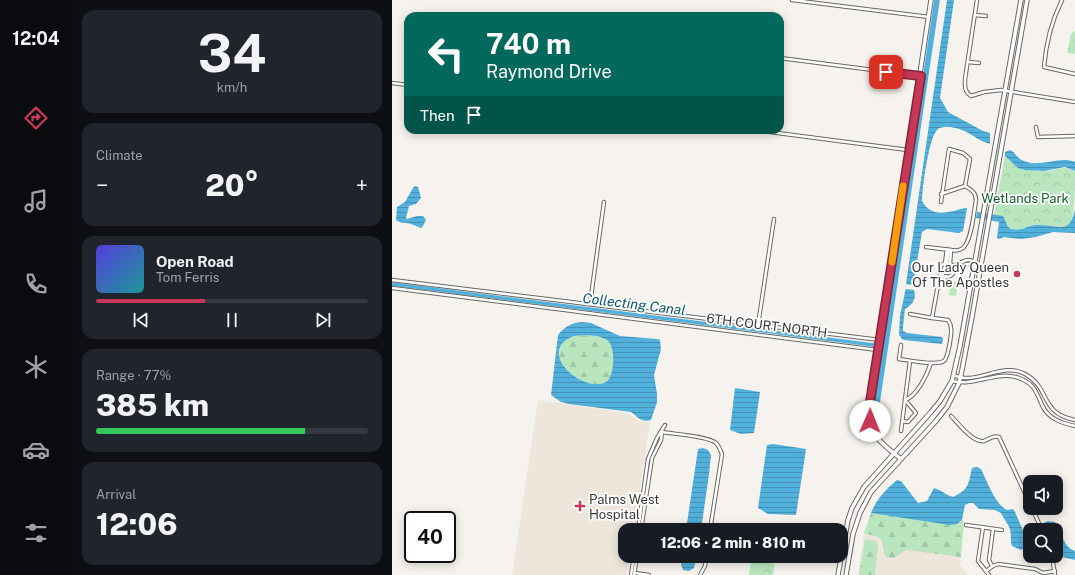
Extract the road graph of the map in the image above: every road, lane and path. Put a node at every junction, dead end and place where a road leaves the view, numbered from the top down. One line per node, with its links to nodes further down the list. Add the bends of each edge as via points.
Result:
1 (792, 0): 9 (street)
2 (931, 0): 9 (main road)
3 (977, 0): 7 (street)
4 (1021, 0): 17 (main road)
5 (1027, 0): 18 (main road)
6 (1062, 0): 13 (street, via 1048,35 1044,67)
7 (975, 15): 8 (street); 11 (street)
8 (986, 16)
9 (929, 17): 14 (main road)
10 (784, 59): 14 (street)
11 (968, 62): 12 (street); 17 (street, via 966,93 971,96)
12 (979, 63)
13 (1075, 74)
14 (921, 76): 23 (main road)
15 (392, 83): 16 (street)
16 (404, 84)
17 (1006, 90): 18 (street); 31 (main road)
18 (1011, 91): 19 (street); 33 (main road)
19 (1075, 102)
20 (1036, 127): 22 (street, via 1038,137)
21 (784, 134): 23 (street)
22 (1075, 136)
23 (909, 150): 42 (main road)
24 (965, 186): 25 (street); 25 (street, via 970,159 963,153 949,149); 30 (street, via 976,195 970,234 962,249)
25 (941, 194): 27 (street)
26 (604, 202): 38 (street)
27 (941, 202)
28 (774, 218): 41 (street)
29 (926, 247): 30 (street)
30 (949, 250): 32 (street)
31 (975, 263): 32 (street, via 965,259); 33 (street); 34 (street, via 967,264); 47 (main road)
32 (949, 264): 34 (street); 35 (street, via 940,267)
33 (980, 264): 48 (main road)
34 (953, 272): 35 (street, via 950,276)
35 (943, 275): 40 (street, via 938,285)
36 (392, 280): 38 (street)
37 (392, 288): 44 (street, 6TH COURT NORTH)
38 (590, 304): 41 (street)
39 (910, 314): 40 (street)
40 (932, 318): 46 (street, via 948,320 952,329 945,360 939,364)
41 (758, 325): 42 (street)
42 (880, 340): 44 (main road)
43 (901, 345): 45 (street, via 899,359)
44 (878, 350): 59 (main road, via 870,402 870,423 877,438)
45 (910, 360): 46 (street); 51 (street)
46 (931, 363): 51 (street, via 928,375 910,398)
47 (953, 375): 48 (street); 49 (main road)
48 (960, 377): 50 (main road); 53 (street, via 1005,370 1020,372 1040,386 1047,403 1056,413)
49 (952, 381): 50 (street); 59 (main road, via 940,401)
50 (958, 383): 56 (street, via 1005,376 1018,378 1035,390 1042,405 1052,417); 60 (main road, via 947,407)
51 (905, 400): 54 (street); 54 (street, via 916,413 908,422)
52 (951, 416): 61 (street, via 975,440 999,437)
53 (1075, 420)
54 (902, 421): 57 (street)
55 (665, 425): 58 (street)
56 (1075, 426)
57 (901, 431)
58 (662, 432): 62 (street, via 648,459); 63 (street, via 652,458); 64 (street, via 708,439 720,448 722,454)
59 (894, 453): 60 (main road); 81 (main road, via 864,487 852,508)
60 (901, 459): 82 (main road, via 874,488 860,513 853,534)
61 (1023, 489)
62 (639, 523)
63 (642, 523)
64 (711, 523)
65 (966, 525): 66 (street)
66 (983, 527): 67 (street); 74 (street, via 978,560)
67 (993, 529): 68 (street); 73 (street, via 989,560)
68 (1002, 530)
69 (633, 563): 78 (street)
70 (636, 563): 76 (street)
71 (705, 563): 80 (street)
72 (1053, 563): 75 (street)
73 (992, 566): 74 (street); 77 (street, via 1001,564 1035,569)
74 (986, 571): 83 (street)
75 (1055, 571): 77 (street); 84 (street)
76 (635, 574): 79 (street)
77 (1043, 574)
78 (631, 575)
79 (648, 575)
80 (700, 575)
81 (838, 575)
82 (846, 575)
83 (989, 575)
84 (1055, 575)

